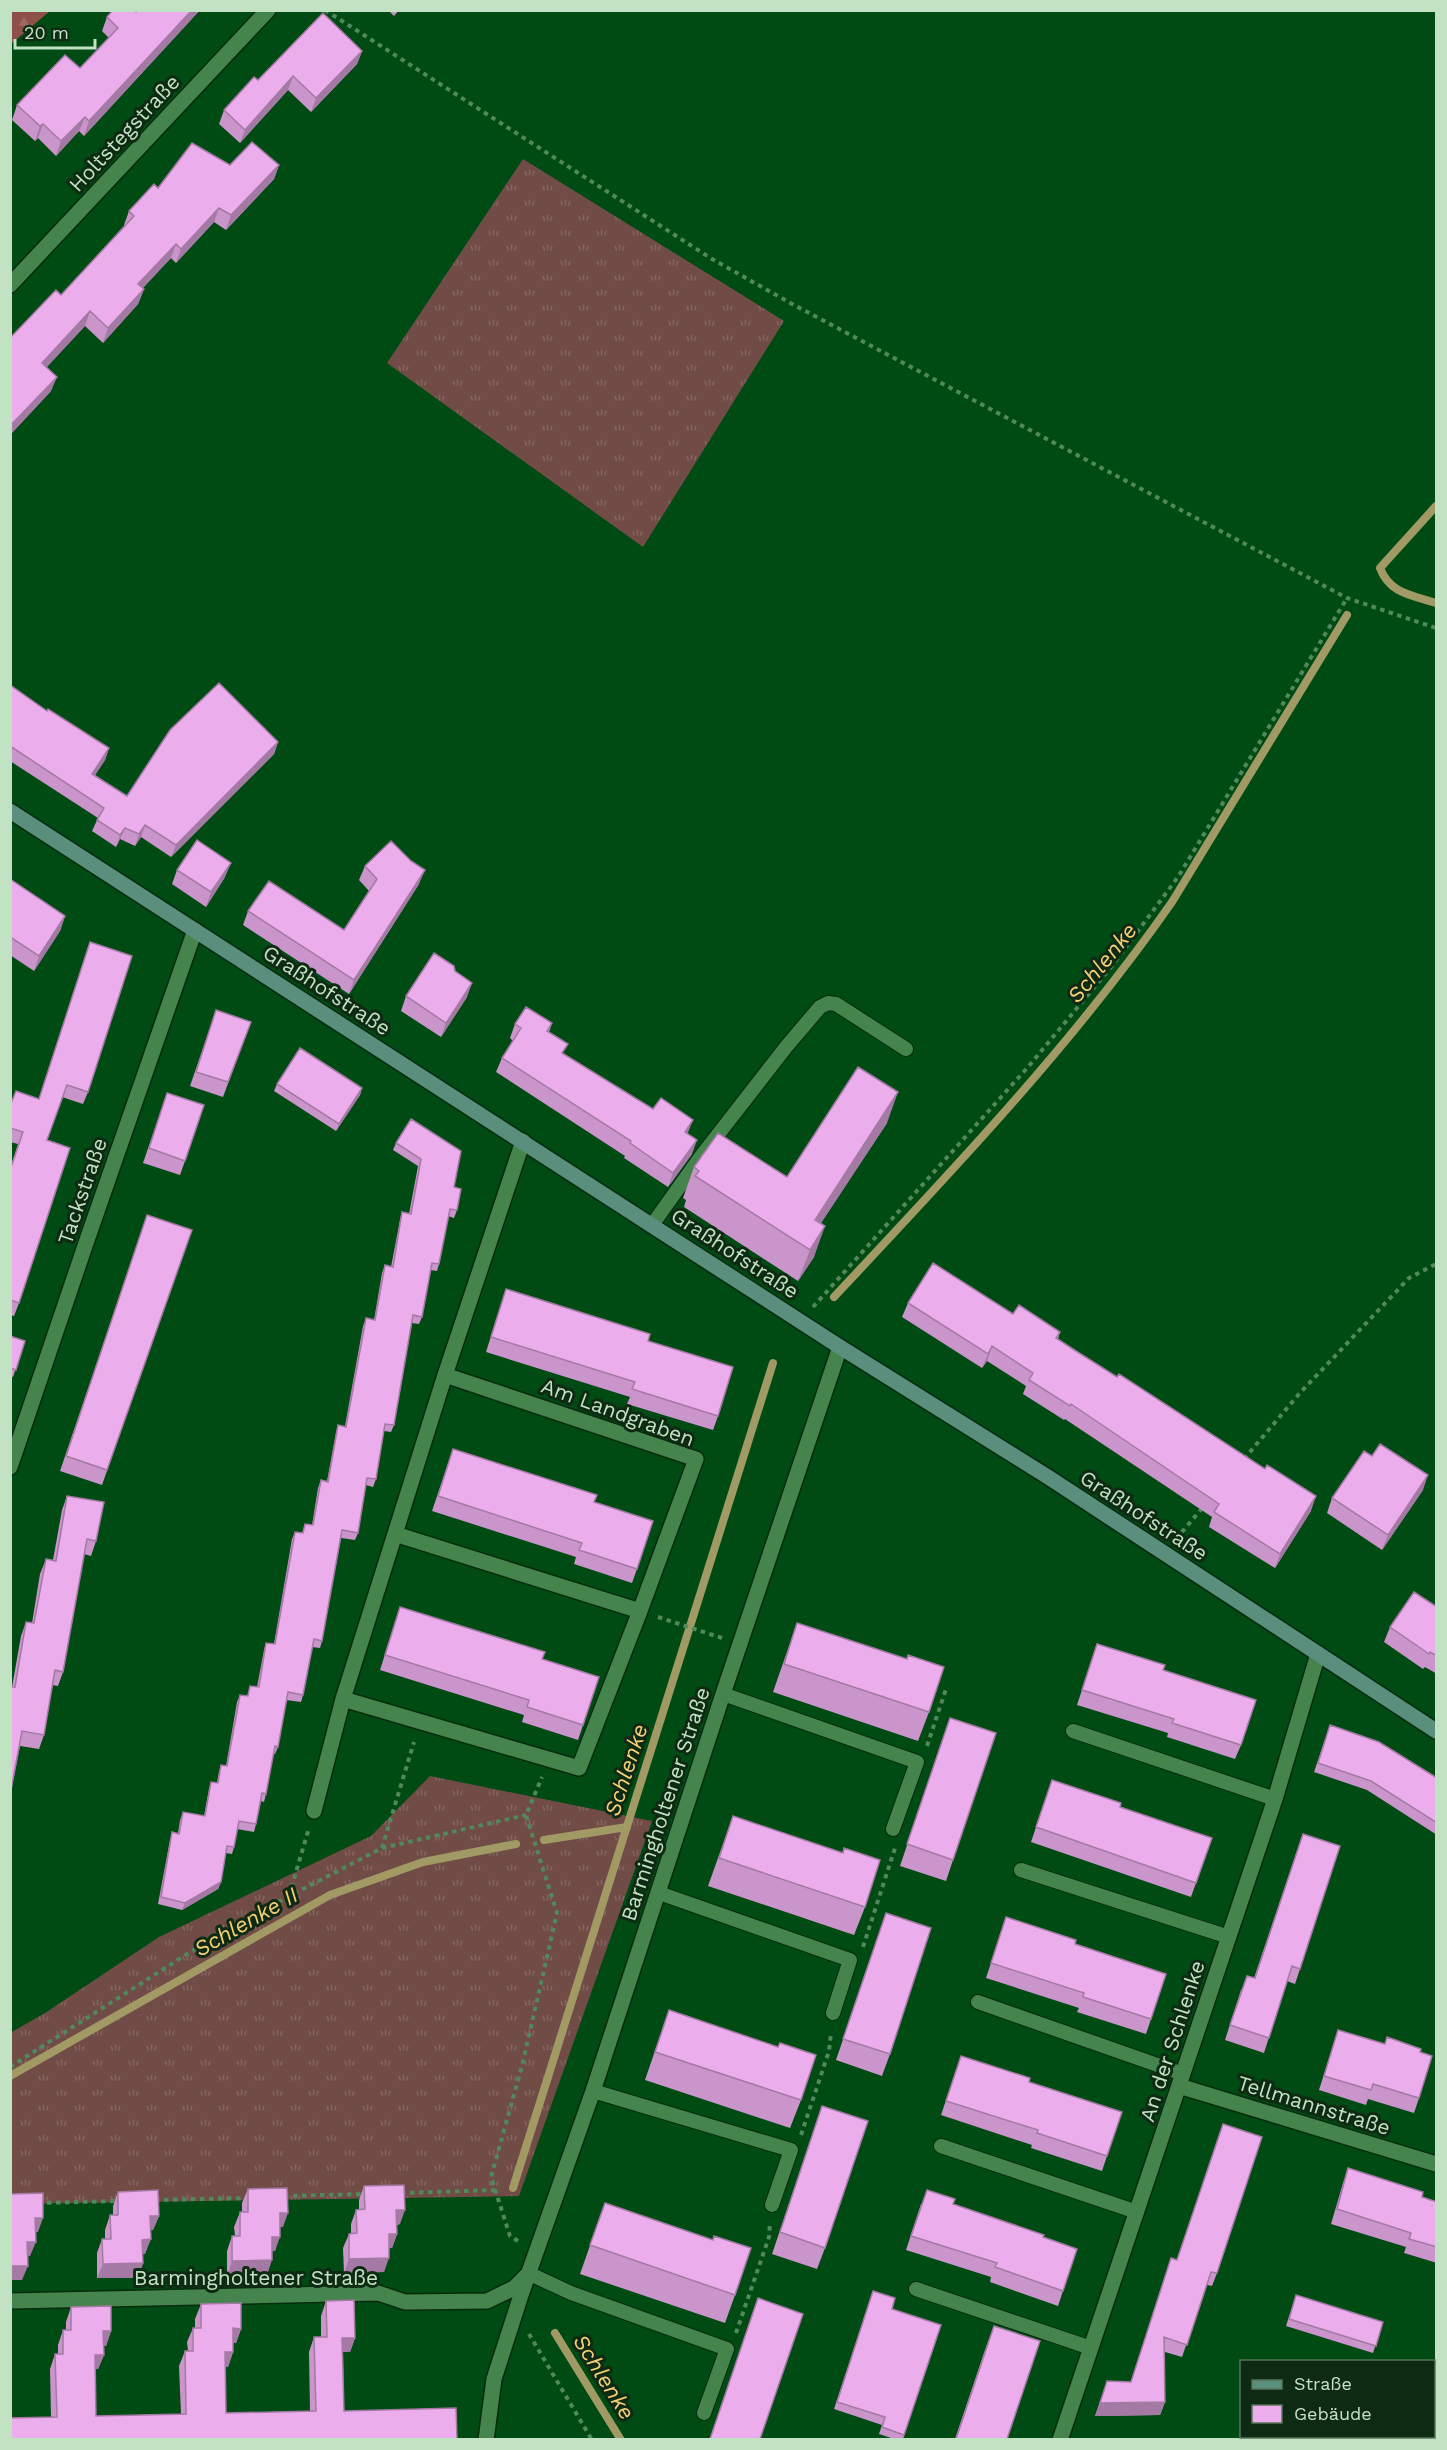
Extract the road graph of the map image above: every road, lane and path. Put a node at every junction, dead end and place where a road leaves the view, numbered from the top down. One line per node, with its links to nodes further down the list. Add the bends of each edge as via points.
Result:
1 (268, 10): 3 (street, Holtstegstraße)
2 (325, 10): 4 (path, via 712,259)
3 (10, 285)
4 (1347, 598): 5 (path); 12 (path, via 1178,877 1112,966 1028,1067)
5 (1437, 628)
6 (10, 811): 7 (street, Graßhofstraße)
7 (195, 930): 9 (street, Graßhofstraße); 16 (street, Tackstraße)
8 (906, 1049): 10 (lane, via 836,1004 828,1002 820,1007 702,1155)
9 (523, 1141): 10 (street, Graßhofstraße); 14 (street)
10 (652, 1225): 12 (street, Graßhofstraße)
11 (1437, 1264): 15 (path, via 1409,1278 1300,1393)
12 (801, 1320): 13 (street, Graßhofstraße)
13 (840, 1347): 19 (street, Graßhofstraße); 25 (street, Barmingholtener Straße)
14 (445, 1375): 18 (street); 20 (street, Am Landgraben, via 696,1459)
15 (1239, 1465)
16 (10, 1467)
17 (1209, 1500): 19 (path)
18 (395, 1534): 20 (street); 26 (street)
19 (1164, 1553): 23 (street, Graßhofstraße)
20 (640, 1611): 30 (street, Am Landgraben, via 579,1768)
21 (661, 1618): 22 (path)
22 (702, 1632)
23 (1318, 1654): 29 (street, Graßhofstraße); 32 (street, An der Schlenke)
24 (946, 1689): 31 (path, via 929,1743)
25 (723, 1694): 31 (lane); 38 (street, Barmingholtener Straße)
26 (343, 1699): 27 (street, Am Landgraben); 33 (street)
27 (420, 1721): 30 (street, Am Landgraben); 36 (path)
28 (1073, 1731): 32 (lane)
29 (1437, 1731)
30 (550, 1759): 34 (path)
31 (917, 1762): 35 (lane)
32 (1275, 1799): 40 (street, An der Schlenke)
33 (314, 1811): 39 (path)
34 (526, 1815): 36 (path); 50 (path, via 557,1913 522,2066 491,2177)
35 (893, 1830): 41 (path, via 896,1850 865,1945)
36 (381, 1848): 39 (path)
37 (1021, 1870): 40 (lane)
38 (659, 1893): 41 (lane); 46 (street, Barmingholtener Straße)
39 (288, 1897): 44 (path, via 228,1928)
40 (1229, 1937): 45 (street, An der Schlenke)
41 (850, 1960): 43 (lane)
42 (978, 2002): 45 (lane)
43 (833, 2013): 48 (path, via 829,2051 801,2137)
44 (10, 2067)
45 (1181, 2080): 49 (street, Tellmannstraße); 59 (street, An der Schlenke)
46 (593, 2091): 48 (lane); 60 (street, Barmingholtener Straße)
47 (941, 2146): 59 (lane)
48 (791, 2150): 58 (lane)
49 (1437, 2164)
50 (495, 2190): 51 (path); 60 (path, via 510,2236)
51 (401, 2193)
52 (365, 2194): 53 (path)
53 (282, 2196)
54 (259, 2197): 55 (path)
55 (152, 2200)
56 (129, 2201): 57 (path)
57 (34, 2204)
58 (772, 2205): 66 (path, via 769,2237 738,2329)
59 (1137, 2212): 65 (street, An der Schlenke)
60 (537, 2252): 61 (street, Barmingholtener Straße)
61 (528, 2273): 63 (street, Barmingholtener Straße, via 514,2288 487,2301 405,2302 378,2293); 66 (lane, via 571,2293); 68 (street, Barmingholtener Straße, via 494,2379)
62 (916, 2289): 65 (lane)
63 (10, 2301)
64 (526, 2329): 69 (path)
65 (1091, 2348): 70 (street, An der Schlenke)
66 (727, 2349): 67 (lane)
67 (704, 2413)
68 (486, 2439)
69 (592, 2439)
70 (1060, 2439)

